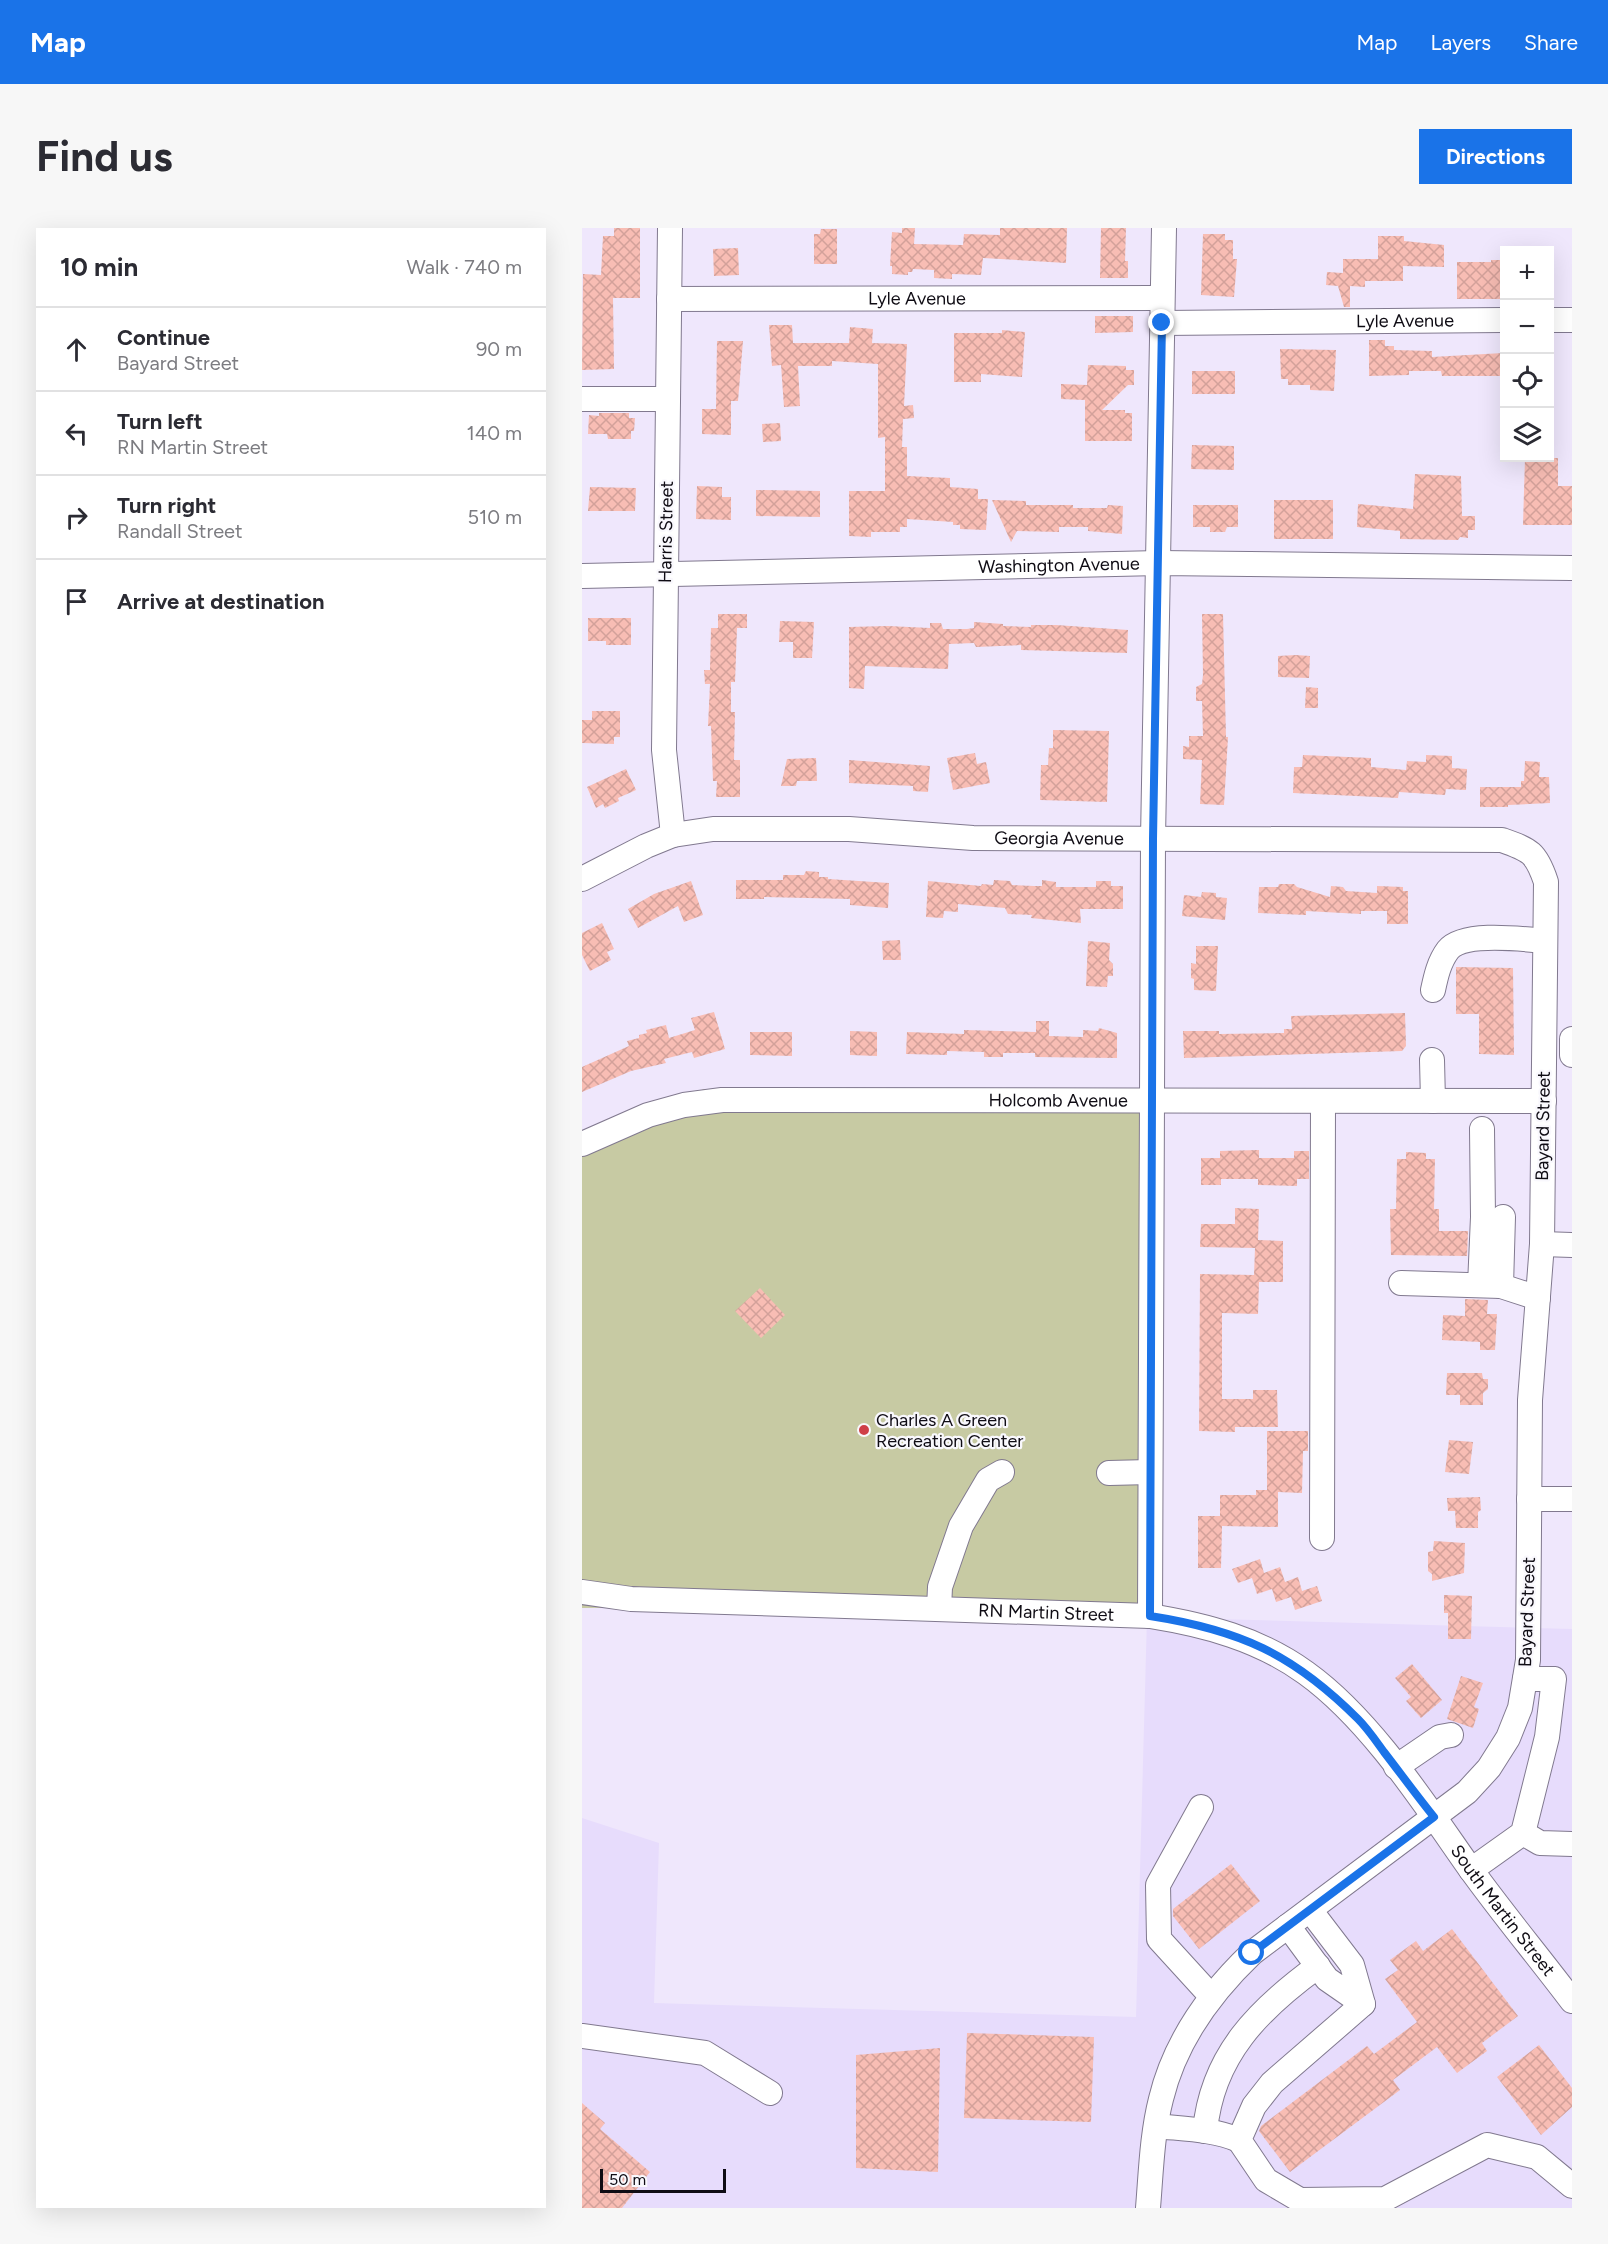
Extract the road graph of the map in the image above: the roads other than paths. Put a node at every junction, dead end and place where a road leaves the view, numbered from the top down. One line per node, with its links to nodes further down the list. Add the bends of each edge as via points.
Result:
1 (669, 228): 3 (street, Harris Street)
2 (1164, 228): 4 (street)
3 (669, 298): 4 (street, Lyle Avenue); 10 (street, Harris Street)
4 (1162, 298): 8 (street)
5 (1500, 320): 8 (street, Lyle Avenue)
6 (1554, 320): 7 (street)
7 (1572, 320)
8 (1162, 323): 11 (street)
9 (582, 399): 10 (street)
10 (668, 399): 13 (street, Harris Street)
11 (1159, 563): 12 (street, Washington Avenue); 13 (street, Washington Avenue); 16 (street)
12 (1572, 568)
13 (666, 574): 14 (street, Washington Avenue); 15 (street, Harris Street, via 664,750)
14 (582, 576)
15 (673, 835): 16 (street, Georgia Avenue, via 713,829 849,829 972,838); 18 (street, Georgia Avenue)
16 (1153, 839): 17 (street, Georgia Avenue, via 1502,840 1526,848); 24 (street)
17 (1540, 863): 19 (street, Bayard Street, via 1546,882)
18 (582, 879)
19 (1545, 941): 20 (street, via 1465,940 1449,948); 27 (street, Bayard Street)
20 (1433, 990)
21 (1572, 1039): 22 (street, Bayard Street)
22 (1572, 1055)
23 (1432, 1060): 26 (street)
24 (1151, 1100): 25 (street, Holcomb Avenue); 29 (street, Holcomb Avenue, via 722,1100 648,1115); 38 (street)
25 (1323, 1101): 26 (street, Holcomb Avenue); 42 (street)
26 (1433, 1101): 27 (street, Holcomb Avenue)
27 (1544, 1101): 31 (street, Bayard Street)
28 (1482, 1129): 30 (street)
29 (582, 1144)
30 (1493, 1217): 31 (street); 35 (street)
31 (1543, 1217): 32 (street, Bayard Street)
32 (1542, 1244): 33 (street); 36 (street, Bayard Street)
33 (1572, 1245)
34 (1401, 1283): 35 (street)
35 (1490, 1286): 36 (street)
36 (1538, 1298): 40 (street, Bayard Street, via 1530,1400)
37 (1002, 1472): 44 (street, via 988,1480 961,1526 940,1587)
38 (1150, 1472): 39 (street); 45 (street)
39 (1109, 1473)
40 (1529, 1499): 41 (street); 46 (street, Bayard Street)
41 (1572, 1499)
42 (1322, 1538)
43 (582, 1592): 44 (street, RN Martin Street, via 631,1599)
44 (939, 1609): 45 (street, RN Martin Street)
45 (1150, 1616): 49 (street, RN Martin Street, via 1224,1632 1275,1653 1307,1673 1360,1721)
46 (1525, 1679): 47 (street); 51 (street, Bayard Street, via 1512,1728 1489,1768 1467,1792)
47 (1563, 1679): 52 (street)
48 (1451, 1735): 49 (street, via 1440,1737)
49 (1396, 1767): 51 (street, RN Martin Street)
50 (1201, 1807): 58 (street, via 1158,1884 1159,1939)
51 (1434, 1817): 54 (street, South Martin Street); 55 (street, Bayard Street)
52 (1523, 1833): 53 (street, via 1539,1843); 54 (street)
53 (1572, 1844)
54 (1471, 1870): 59 (street, South Martin Street)
55 (1310, 1910): 56 (street, Bayard Street); 60 (street, via 1352,1965)
56 (1288, 1926): 57 (street); 58 (street, Bayard Street, via 1252,1953)
57 (1318, 1966): 60 (street, via 1327,1979); 64 (street, via 1287,1989 1248,2027 1224,2062 1207,2109)
58 (1211, 1996): 63 (street, Bayard Street, via 1178,2049 1161,2097)
59 (1572, 2001)
60 (1363, 2004): 65 (street, via 1272,2083 1254,2106)
61 (582, 2036): 62 (street, via 705,2053)
62 (770, 2093)
63 (1156, 2126): 64 (street); 67 (street, Bayard Street)
64 (1204, 2131): 65 (street)
65 (1239, 2140): 66 (street, via 1266,2180 1300,2200 1385,2199 1487,2145 1537,2157)
66 (1572, 2186)
67 (1148, 2208)

